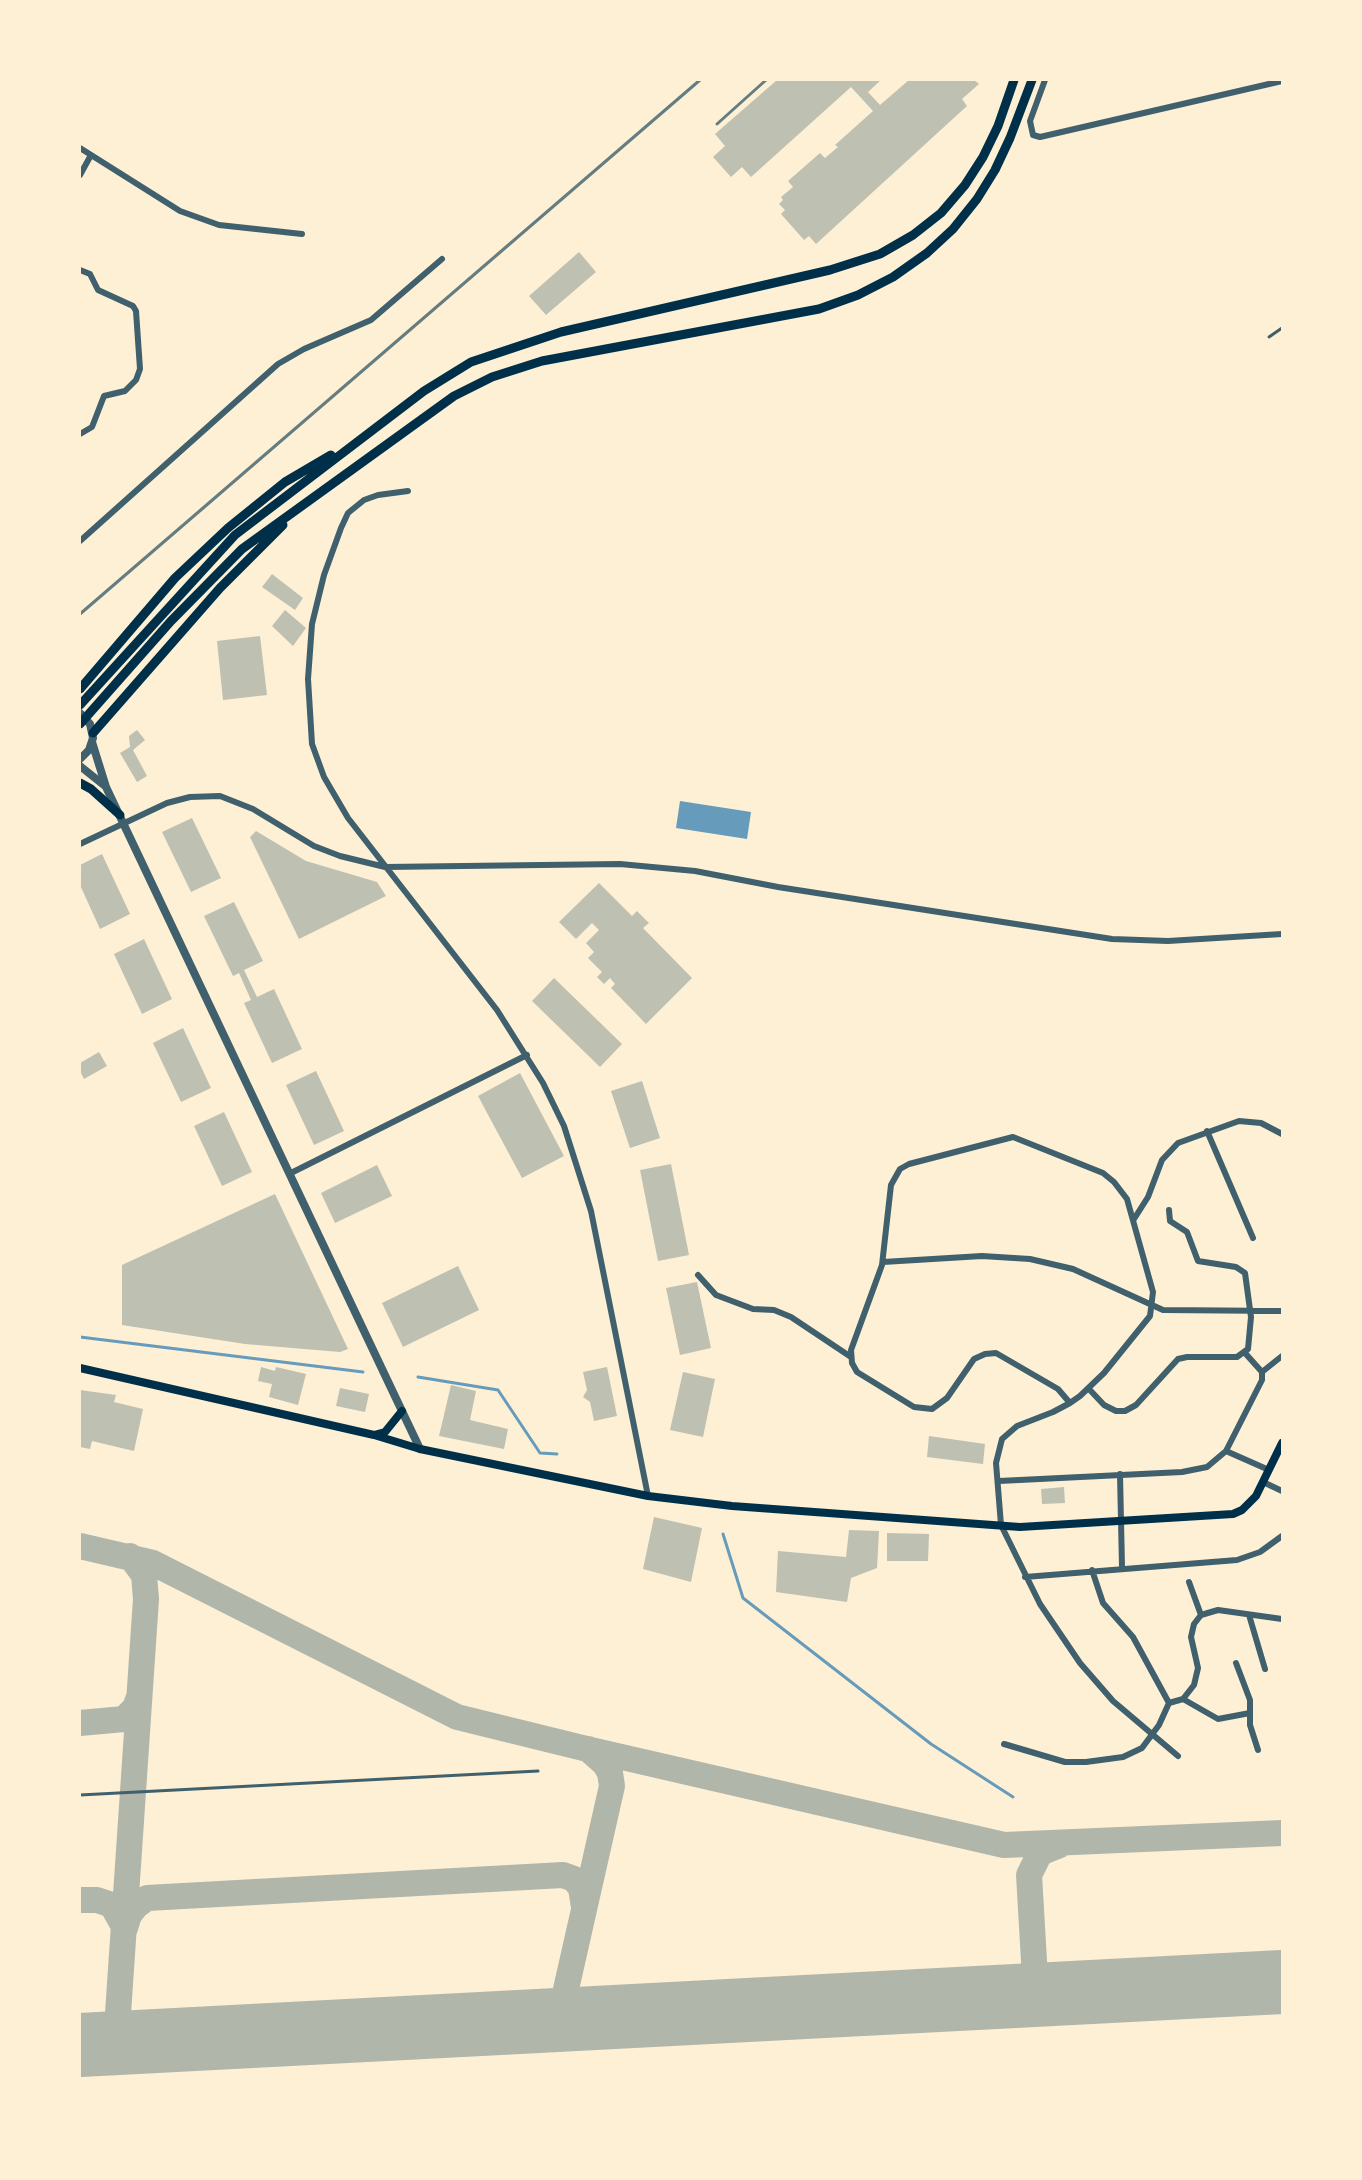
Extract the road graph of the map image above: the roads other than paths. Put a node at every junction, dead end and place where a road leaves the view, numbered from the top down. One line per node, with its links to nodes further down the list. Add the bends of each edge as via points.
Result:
1 (1014, 80): 14 (main road, via 998,126 965,185 932,220 880,254 830,270 520,344 462,368)
2 (1032, 80): 15 (main road, via 1000,160 976,199 953,229 892,277 819,309 542,361 492,377 454,396)
3 (1045, 80): 4 (street, via 1030,121 1033,135 1040,137)
4 (1282, 81)
5 (80, 148): 6 (street)
6 (91, 155): 7 (street); 8 (street, via 190,214 219,225)
7 (80, 175)
8 (302, 234)
9 (442, 259): 17 (street, via 371,320 278,364)
10 (80, 270): 13 (street, via 90,274 98,290 133,306 140,369 125,391 104,396 92,428)
11 (1282, 328): 12 (lane)
12 (1269, 337)
13 (80, 434)
14 (347, 448): 18 (main road, via 285,482 228,528 175,579); 21 (main road, via 235,535)
15 (320, 491): 20 (main road, via 220,588); 23 (main road, via 242,549 171,621)
16 (408, 491): 31 (street, via 364,500 348,513 316,605 308,679 312,744 324,777 348,818)
17 (80, 541)
18 (94, 672): 19 (main road); 20 (main road, via 91,684 98,698 109,703)
19 (80, 689)
20 (123, 698): 24 (main road)
21 (80, 705)
22 (80, 713): 24 (street, via 86,717)
23 (80, 724)
24 (92, 738): 25 (street); 28 (street)
25 (80, 759)
26 (80, 766): 28 (street)
27 (80, 783): 29 (main road, via 92,789)
28 (106, 787): 29 (street)
29 (121, 819): 30 (street); 31 (street, via 184,798 220,796 253,809 314,846); 36 (street)
30 (80, 844)
31 (385, 867): 32 (street, via 640,866 695,871 1112,939 1168,941); 33 (street)
32 (1282, 934)
33 (527, 1055): 36 (street); 62 (street, via 564,1126 584,1183)
34 (1207, 1131): 35 (street, via 1250,1121); 38 (street, via 1178,1143 1166,1153); 39 (street)
35 (1282, 1134)
36 (290, 1174): 52 (street)
37 (1169, 1210): 43 (street, via 1170,1221 1187,1232 1198,1261 1236,1267 1245,1273)
38 (1134, 1219): 40 (street, via 1123,1193 1103,1173 1018,1138 1005,1137 909,1164 896,1172 891,1185); 42 (street, via 1153,1292)
39 (1252, 1238)
40 (883, 1262): 42 (street, via 982,1256 1030,1259 1090,1276); 47 (street)
41 (698, 1275): 47 (street, via 716,1294 753,1309 774,1310 791,1317)
42 (1153, 1307): 43 (street); 50 (street, via 1139,1332)
43 (1251, 1311): 44 (street); 45 (street)
44 (1282, 1311)
45 (1245, 1353): 49 (street); 50 (street, via 1236,1357 1178,1359 1136,1405 1125,1411 1104,1405)
46 (1282, 1356): 49 (street)
47 (850, 1357): 51 (street, via 862,1377 921,1409 942,1404 970,1362 990,1353 1010,1359 1058,1389)
48 (80, 1368): 53 (main road)
49 (1262, 1372): 56 (street, via 1262,1380)
50 (1089, 1389): 51 (street)
51 (1070, 1403): 59 (street, via 1006,1434 996,1454)
52 (402, 1412): 53 (main road, via 384,1431); 55 (street)
53 (374, 1435): 55 (main road)
54 (1282, 1443): 57 (main road)
55 (420, 1449): 62 (main road)
56 (1226, 1450): 57 (street); 58 (street, via 1201,1470)
57 (1269, 1470): 60 (main road)
58 (1120, 1474): 59 (street); 63 (street)
59 (999, 1481): 64 (street)
60 (1263, 1482): 61 (street); 63 (main road, via 1250,1503 1233,1514)
61 (1282, 1491)
62 (648, 1496): 64 (main road, via 713,1505)
63 (1120, 1522): 64 (main road); 66 (street)
64 (1001, 1526): 68 (street)
65 (1282, 1536): 66 (street, via 1260,1552 1237,1560)
66 (1122, 1568): 67 (street)
67 (1092, 1570): 68 (street); 76 (street, via 1102,1603 1132,1637)
68 (1025, 1576): 78 (street, via 1080,1663 1113,1701)
69 (1189, 1582): 70 (street)
70 (1201, 1615): 71 (street, via 1218,1610); 75 (street, via 1191,1637 1197,1675)
71 (1249, 1615): 72 (street); 74 (street)
72 (1282, 1619)
73 (1236, 1663): 77 (street, via 1250,1700)
74 (1265, 1669)
75 (1183, 1699): 76 (street); 77 (street, via 1218,1719)
76 (1169, 1703): 78 (street)
77 (1250, 1713): 80 (street)
78 (1153, 1735): 79 (street, via 1142,1748 1123,1757 1086,1762 1065,1762); 81 (street)
79 (1004, 1744)
80 (1258, 1750)
81 (1178, 1756)
82 (538, 1771): 83 (lane)
83 (80, 1795)

